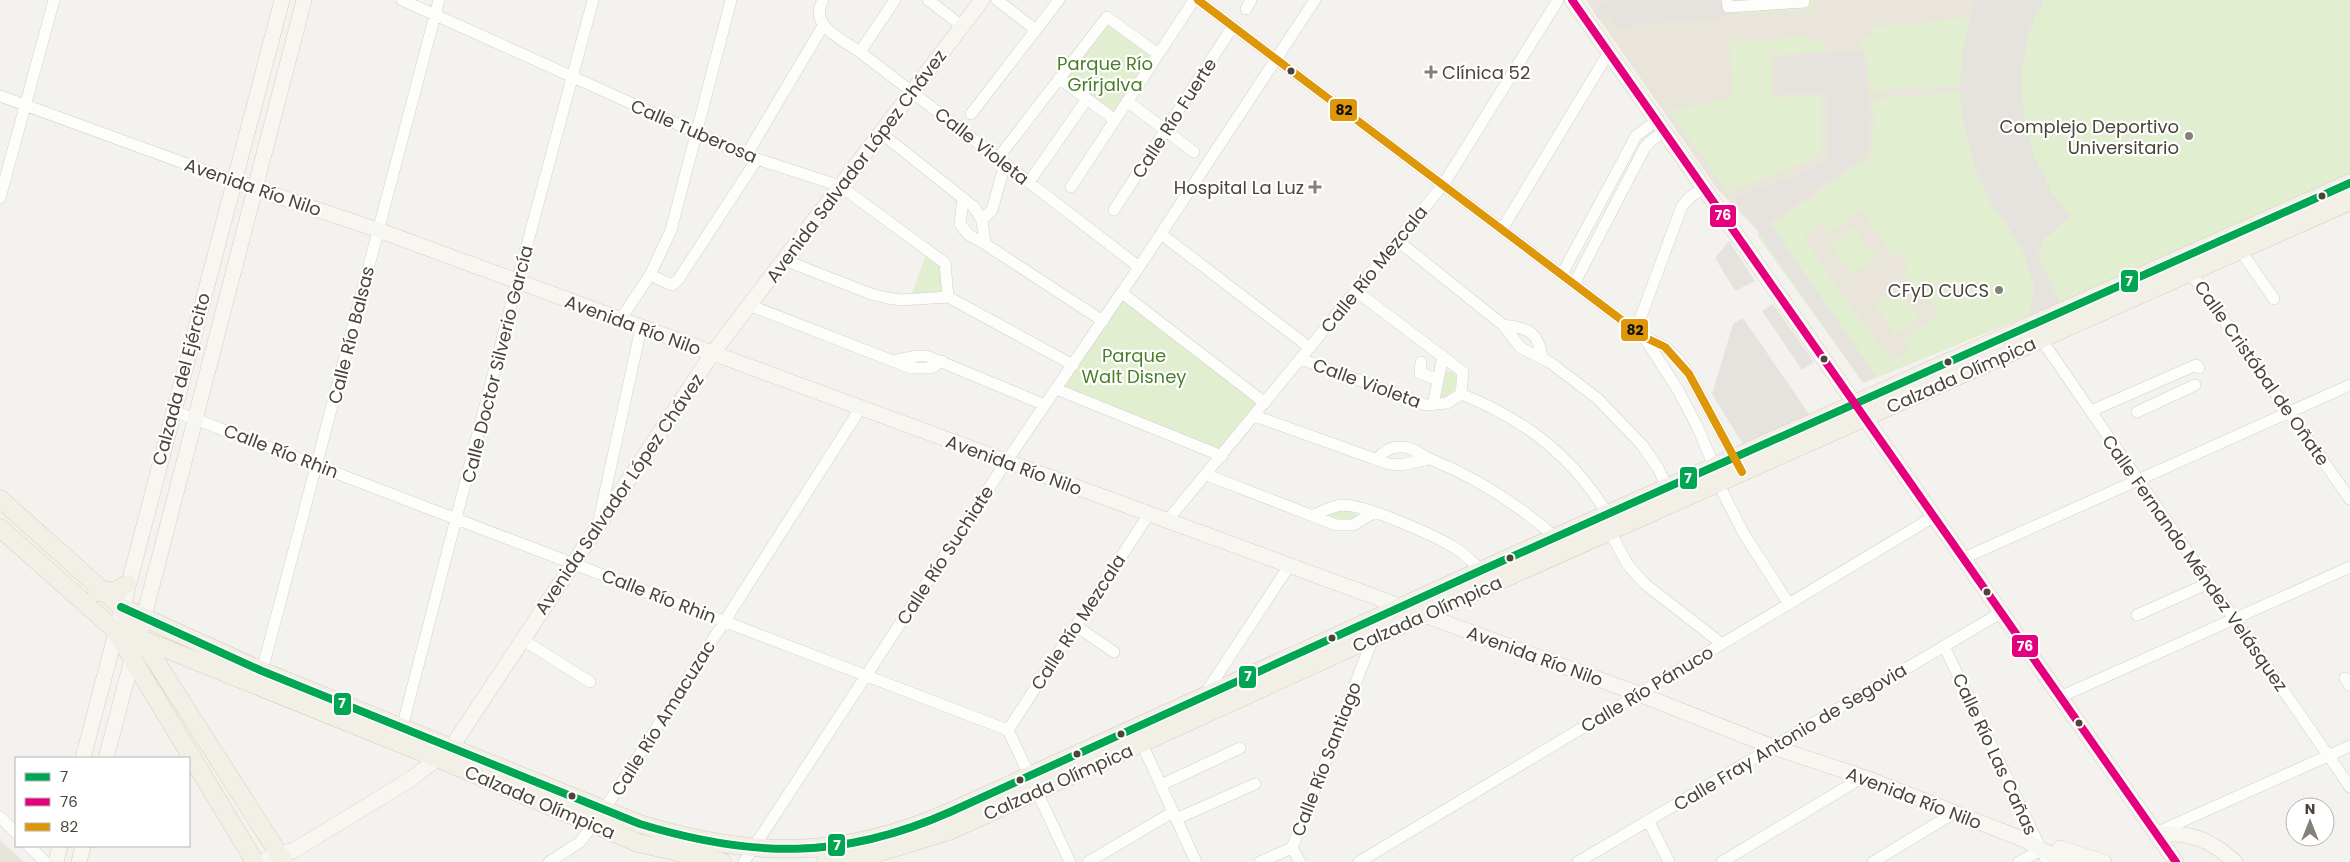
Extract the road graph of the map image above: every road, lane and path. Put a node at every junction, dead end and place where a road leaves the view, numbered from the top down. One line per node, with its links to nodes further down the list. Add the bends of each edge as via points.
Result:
1 (54, 0): 36 (street)
2 (282, 0): 46 (street, Calzada del Ejército)
3 (304, 0): 51 (street, Calzada del Ejército)
4 (402, 0): 21 (street, Calle Tuberosa)
5 (439, 0): 21 (street, Calle Río Balsas)
6 (593, 0): 30 (street, Calle Doctor Silverio García)
7 (732, 0): 41 (street)
8 (823, 0): 22 (street, via 818,17)
9 (895, 0): 26 (street)
10 (928, 0): 23 (street)
11 (982, 0): 23 (street, Avenida Salvador López Chávez)
12 (997, 0): 25 (street)
13 (1059, 0): 25 (street)
14 (1194, 0): 28 (street)
15 (1198, 0): 24 (street)
16 (1315, 0): 29 (street, Calle Río Suchiate)
17 (1558, 0): 48 (street, Calle Río Mezcala)
18 (1572, 0): 27 (street)
19 (1727, 0): 20 (street, via 1728,8)
20 (1804, 0)
21 (436, 14): 30 (street, Calle Tuberosa); 59 (street, Calle Río Balsas)
22 (823, 26): 26 (street, Calle Violeta); 44 (street)
23 (962, 26): 32 (street, Avenida Salvador López Chávez)
24 (1233, 26): 29 (street); 40 (street, Calle Río Fuerte)
25 (1036, 30): 37 (street)
26 (860, 52): 32 (street, Calle Violeta)
27 (1609, 52): 39 (street); 58 (street)
28 (1158, 54): 31 (street, via 1107,16); 35 (street)
29 (1276, 59): 48 (street); 60 (street, Calle Río Suchiate)
30 (573, 77): 41 (street, Calle Tuberosa); 69 (street, Calle Doctor Silverio García)
31 (1059, 78): 34 (street); 45 (street)
32 (912, 92): 42 (street, Avenida Salvador López Chávez); 45 (street, Calle Violeta)
33 (0, 96): 36 (street, Avenida Río Nilo)
34 (1087, 99): 38 (street); 47 (street)
35 (1127, 101): 38 (street); 40 (street)
36 (25, 106): 46 (street, Avenida Río Nilo); 54 (street)
37 (971, 114)
38 (1115, 120): 50 (street)
39 (1661, 126): 52 (street); 67 (street, via 1636,136); 70 (street, via 1645,148)
40 (1166, 130): 43 (street); 56 (street, Calle Río Fuerte)
41 (695, 132): 44 (street, Calle Tuberosa); 68 (street, via 671,230)
42 (881, 133): 49 (street, Avenida Salvador López Chávez); 55 (street)
43 (1194, 152)
44 (752, 156): 49 (street, Calle Tuberosa); 68 (street, via 678,280 672,285)
45 (1002, 161): 47 (street, Calle Violeta); 57 (street, via 992,210)
46 (233, 182): 51 (street, Avenida Río Nilo); 102 (street, Calzada del Ejército)
47 (1029, 182): 65 (street, Calle Violeta)
48 (1443, 185): 58 (street); 61 (street, Calle Río Mezcala)
49 (840, 186): 64 (street, Avenida Salvador López Chávez); 73 (street, Calle Tuberosa, via 945,263)
50 (1071, 187)
51 (256, 188): 59 (street, Avenida Río Nilo); 107 (street, Calzada del Ejército)
52 (1705, 188): 80 (street, via 1682,206); 101 (street)
53 (2346, 197): 63 (main road, Calzada Olímpica); 101 (main road, Calzada Olímpica)
54 (0, 198)
55 (963, 198): 57 (street); 62 (street, via 960,224 969,235)
56 (1114, 210)
57 (982, 220): 62 (street)
58 (1502, 229): 67 (street)
59 (378, 230): 69 (street, Avenida Río Nilo); 112 (street, Calle Río Balsas)
60 (1161, 234): 65 (street, Calle Río Suchiate); 82 (street, Calle Violeta)
61 (1398, 241): 71 (street, Calle Río Mezcala); 78 (street)
62 (985, 244): 77 (street)
63 (2240, 250): 66 (main road, Calzada Olímpica); 74 (street)
64 (784, 260): 73 (street, via 887,298); 75 (street, Avenida Salvador López Chávez)
65 (1139, 267): 72 (street, Calle Río Suchiate)
66 (2190, 272): 81 (main road, Calzada Olímpica); 105 (street, Calle Cristóbal de Oñate)
67 (1562, 274): 70 (street)
68 (650, 275): 76 (street)
69 (517, 282): 76 (street, Avenida Río Nilo); 124 (street, Calle Doctor Silverio García)
70 (1574, 284): 80 (street)
71 (1356, 291): 82 (street, Calle Río Mezcala); 84 (street)
72 (1122, 293): 77 (street, Calle Río Suchiate); 97 (street)
73 (948, 297): 88 (street)
74 (2274, 299)
75 (749, 305): 83 (street, Avenida Salvador López Chávez); 98 (street, via 892,361 921,369 942,362)
76 (620, 320): 79 (street, Avenida Río Nilo)
77 (1103, 321): 88 (street, Calle Río Suchiate)
78 (1503, 326): 85 (street, via 1521,348); 85 (street, via 1520,327 1534,335 1540,344)
79 (641, 328): 83 (street, Avenida Río Nilo); 127 (street)
80 (1640, 334): 113 (street, via 1665,347 1678,359); 115 (street, via 1678,390 1697,426)
81 (2041, 339): 101 (main road, Calzada Olímpica); 103 (street, Calle Fernando Méndez Velásquez)
82 (1310, 348): 86 (street, Calle Río Mezcala)
83 (712, 354): 100 (street, Avenida Río Nilo); 127 (street, Avenida Salvador López Chávez)
84 (1443, 356): 91 (street); 95 (street, via 1463,372)
85 (1542, 358): 117 (street, via 1574,378 1618,418 1658,468)
86 (1301, 359): 97 (street, Calle Río Mezcala); 99 (street, Calle Violeta, via 1426,405)
87 (1421, 362): 91 (street, via 1420,373)
88 (1073, 365): 94 (street, Calle Río Suchiate)
89 (2199, 368): 90 (street, via 2196,365)
90 (2166, 378): 96 (street); 103 (street)
91 (1438, 380): 99 (street)
92 (2195, 385): 96 (street)
93 (2350, 385): 105 (street)
94 (1056, 389): 98 (street, Calle Río Suchiate); 108 (street)
95 (1461, 394): 99 (street, via 1451,401); 126 (street, via 1515,420 1547,442 1575,468 1594,492)
96 (2173, 394): 104 (street)
97 (1265, 403): 106 (street, Calle Río Mezcala)
98 (1045, 405): 111 (street, Calle Río Suchiate)
99 (1434, 405)
100 (860, 409): 111 (street, Avenida Río Nilo); 147 (street, Calle Río Amacuzac)
101 (1861, 410): 113 (main road, Calzada Olímpica); 123 (street)
102 (174, 411): 107 (street, Calle Río Rhin); 136 (street, Calzada del Ejército)
103 (2091, 412): 116 (street, Calle Fernando Méndez Velásquez)
104 (2137, 412)
105 (2290, 413): 116 (street); 119 (street, Calle Cristóbal de Oñate)
106 (1255, 416): 108 (street, Calle Río Mezcala); 110 (street)
107 (195, 419): 112 (street, Calle Río Rhin); 145 (street, Calzada del Ejército)
108 (1222, 456): 114 (street, Calle Río Mezcala)
109 (1429, 458): 110 (street, via 1402,465); 110 (street, via 1412,448 1396,447); 129 (street, via 1478,481)
110 (1376, 460)
111 (1006, 462): 121 (street, Avenida Río Nilo); 158 (street, Calle Río Suchiate)
112 (318, 465): 124 (street, Calle Río Rhin); 157 (street, Calle Río Balsas)
113 (1739, 465): 115 (main road, Calzada Olímpica)
114 (1207, 475): 122 (street); 125 (street, Calle Río Mezcala)
115 (1716, 475): 117 (main road, Calzada Olímpica); 126 (main road, Calzada Olímpica); 139 (street, via 1744,534)
116 (2139, 481): 130 (street); 135 (street, Calle Fernando Méndez Velásquez)
117 (1667, 487): 126 (main road, Calzada Olímpica)
118 (0, 499): 138 (main road)
119 (2350, 499)
120 (1373, 513): 122 (street, via 1344,505); 122 (street, via 1348,527); 134 (street, via 1440,540)
121 (1149, 514): 125 (street, Avenida Río Nilo); 148 (street, Calle Río Mezcala)
122 (1314, 515)
123 (1935, 516): 130 (street); 139 (street, Calle Río Pánuco)
124 (457, 518): 131 (street, Calle Río Rhin); 163 (street, Calle Doctor Silverio García)
125 (1167, 521): 132 (street, Avenida Río Nilo)
126 (1609, 523): 129 (main road, Calzada Olímpica); 143 (main road, Calzada Olímpica); 153 (street, via 1628,565 1645,584)
127 (598, 526): 131 (street, Avenida Salvador López Chávez)
128 (0, 528): 137 (main road)
129 (1556, 538): 134 (main road, Calzada Olímpica)
130 (1964, 558): 142 (street)
131 (574, 563): 147 (street, Calle Río Rhin); 152 (street, Avenida Salvador López Chávez)
132 (1289, 566): 141 (street, Avenida Río Nilo); 161 (street)
133 (2350, 567): 146 (street)
134 (1482, 570): 141 (main road, Calzada Olímpica)
135 (2209, 583): 144 (street); 146 (street, Calle Fernando Méndez Velásquez)
136 (127, 584): 138 (main road); 140 (street, Calzada del Ejército)
137 (72, 591): 138 (main road); 149 (main road)
138 (106, 593): 140 (main road)
139 (1789, 604): 153 (street, Calle Río Pánuco)
140 (121, 607): 145 (main road, Calzada Olímpica); 149 (street, Calzada del Ejército); 150 (main road)
141 (1402, 607): 143 (street, Avenida Río Nilo); 161 (main road, Calzada Olímpica)
142 (2002, 612): 154 (street, Calle Fray Antonio de Segovia); 162 (street)
143 (1422, 615): 151 (main road, Calzada Olímpica); 160 (street, Avenida Río Nilo)
144 (2137, 615)
145 (143, 618): 150 (street, Calzada del Ejército); 157 (main road, Calzada Olímpica)
146 (2234, 619): 162 (street); 170 (street, Calle Fernando Méndez Velásquez)
147 (724, 620): 158 (street, Calle Río Rhin); 178 (street, Calle Río Amacuzac)
148 (1076, 626): 155 (street); 164 (street, Calle Río Mezcala)
149 (115, 630): 150 (main road, Calzada Olímpica); 156 (main road); 171 (street, Calzada del Ejército)
150 (139, 638): 156 (street, Calzada del Ejército); 169 (main road, Calzada Olímpica); 192 (main road)
151 (1373, 638): 165 (main road, Calzada Olímpica); 189 (street, Calle Río Santiago)
152 (523, 640): 159 (street); 169 (street, Avenida Salvador López Chávez)
153 (1722, 644): 160 (street, Calle Río Pánuco)
154 (1944, 646): 167 (street, Calle Fray Antonio de Segovia); 190 (street, Calle Río Las Cañas)
155 (1114, 652)
156 (132, 659): 172 (street, Calzada del Ejército); 198 (main road)
157 (262, 671): 163 (main road, Calzada Olímpica)
158 (866, 674): 164 (street, Calle Río Rhin); 191 (street, Calle Río Suchiate)
159 (590, 682)
160 (1639, 694): 167 (street, Avenida Río Nilo); 208 (street, Calle Río Pánuco)
161 (1204, 697): 174 (main road, Calzada Olímpica)
162 (2060, 697): 185 (street)
163 (402, 728): 169 (main road, Calzada Olímpica)
164 (1008, 730): 174 (street)
165 (1142, 744): 174 (main road, Calzada Olímpica); 176 (street)
166 (2350, 746): 170 (street)
167 (1773, 747): 173 (street, Avenida Río Nilo); 182 (street, Calle Fray Antonio de Segovia)
168 (1240, 748): 176 (street)
169 (445, 753): 178 (main road, Calzada Olímpica); 183 (main road, Calzada Olímpica); 192 (street, Avenida Salvador López Chávez, via 411,779)
170 (2328, 756): 177 (street, Calle Fernando Méndez Velásquez); 185 (street)
171 (82, 757)
172 (106, 757)
173 (1863, 777): 179 (street, Avenida Río Nilo); 211 (street)
174 (1033, 784): 191 (main road, Calzada Olímpica, via 885,836); 194 (main road, Calzada Olímpica, via 949,831); 203 (street)
175 (1255, 784): 180 (street)
176 (1161, 785): 180 (street)
177 (2350, 787)
178 (604, 810): 183 (street, Calle Río Amacuzac); 191 (main road, Calzada Olímpica, via 674,835)
179 (1954, 813): 190 (street, Avenida Río Nilo); 212 (street)
180 (1175, 816): 204 (street); 205 (street)
181 (0, 817): 184 (street)
182 (1648, 820): 193 (street, Calle Fray Antonio de Segovia); 210 (street)
183 (593, 825): 200 (street, Calle Río Amacuzac, via 580,842); 201 (main road, Calzada Olímpica, via 638,843)
184 (15, 832)
185 (2156, 834): 216 (street); 217 (street, via 2187,834 2224,852)
186 (30, 847): 195 (street)
187 (60, 847): 196 (street)
188 (84, 847): 197 (street)
189 (1292, 848): 206 (street, Calle Río Santiago); 207 (street)
190 (2037, 848): 213 (street); 214 (street, Avenida Río Nilo); 215 (street, Avenida Río Nilo)
191 (748, 855)
192 (285, 857): 199 (street, Avenida Salvador López Chávez)
193 (1596, 857): 209 (street, Calle Fray Antonio de Segovia)
194 (852, 860): 202 (main road, Calzada Olímpica)
195 (45, 862)
196 (56, 862)
197 (81, 862)
198 (255, 862)
199 (262, 862)
200 (549, 862)
201 (722, 862)
202 (826, 862)
203 (1070, 862)
204 (1088, 862)
205 (1196, 862)
206 (1260, 862)
207 (1300, 862)
208 (1359, 862)
209 (1578, 862)
210 (1669, 862)
211 (1722, 862)
212 (1873, 862)
213 (2019, 862)
214 (2072, 862)
215 (2104, 862)
216 (2176, 862)
217 (2236, 862)

